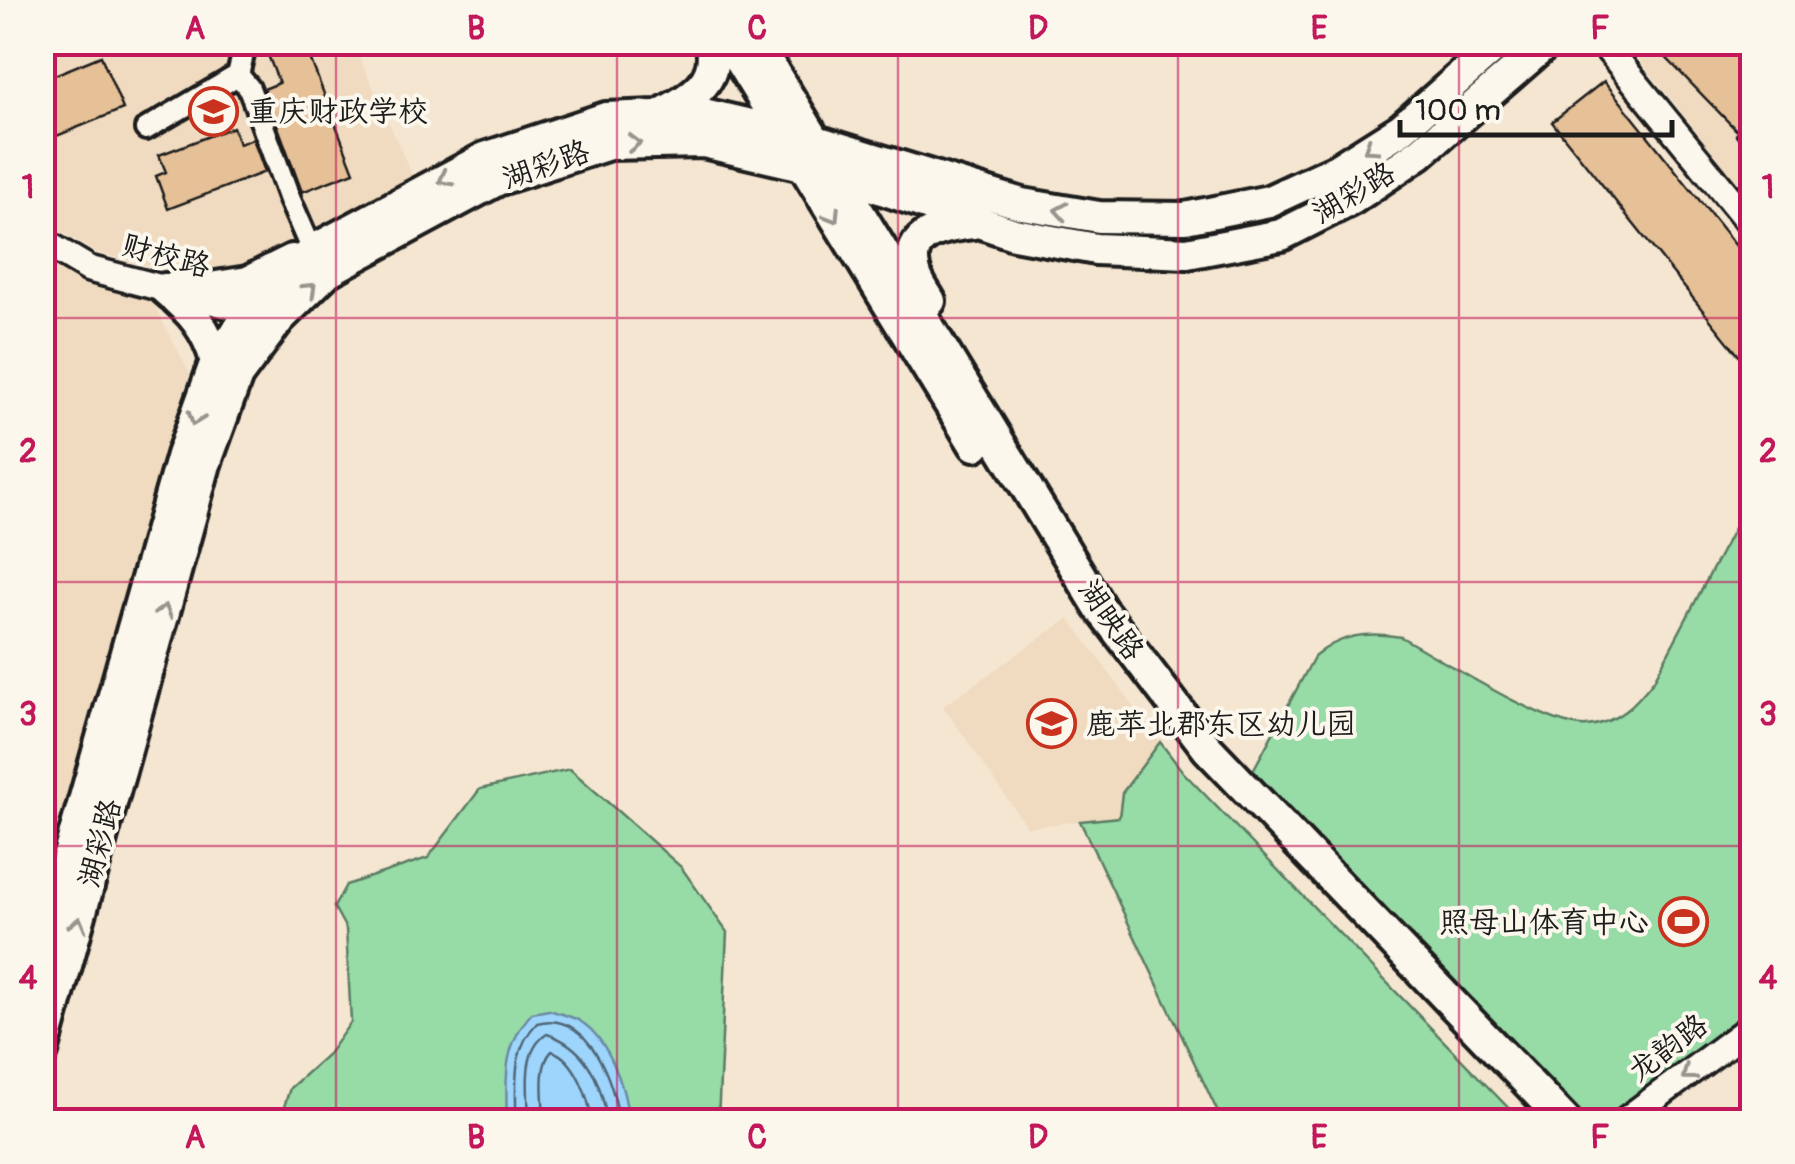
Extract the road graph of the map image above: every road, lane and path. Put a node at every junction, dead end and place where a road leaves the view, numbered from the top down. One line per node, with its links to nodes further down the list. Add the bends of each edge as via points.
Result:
1 (246, 42): 8 (street)
2 (710, 42): 9 (main road, via 714,65 706,83)
3 (728, 42): 11 (main road, 湖映路)
4 (755, 42): 12 (main road, 湖映路)
5 (1500, 42): 12 (main road, 湖彩路, one-way to 12, via 1401,129 1338,169 1269,201 1185,218 1099,218)
6 (1548, 42): 14 (main road, 湖彩路, via 1420,152 1352,200 1281,235 1187,253 1096,249)
7 (1602, 42): 15 (street)
8 (238, 74): 10 (street); 17 (street)
9 (658, 116): 11 (main road, 湖彩路, via 704,114); 17 (main road, 湖彩路, one-way to 17, via 606,118 486,158)
10 (146, 129)
11 (782, 132): 12 (main road, 湖映路)
12 (806, 151): 13 (main road, 湖彩路); 19 (main road, 湖彩路, one-way to 12, via 328,270 496,180 609,144 703,142); 25 (main road, 湖映路, one-way to 25, via 1084,621 1190,760)
13 (832, 172): 14 (main road, 湖彩路); 21 (main road, 湖映路)
14 (983, 223): 21 (main road, via 942,226 926,234 914,253 914,272 940,318)
15 (1752, 226)
16 (42, 241): 18 (street, 财校路, via 89,269)
17 (312, 251): 18 (main road, via 248,282); 19 (main road, 湖彩路)
18 (166, 289): 19 (street, 财校路); 20 (main road, via 208,334)
19 (265, 315): 20 (main road, 湖彩路); 24 (main road, 湖彩路, one-way to 19, via 205,464)
20 (216, 362): 22 (main road, 湖彩路, one-way to 22, via 182,455)
21 (954, 370): 26 (main road, 湖映路, via 1100,608 1206,748)
22 (42, 950)
23 (1752, 1026): 27 (street, 龙韵路, one-way to 27)
24 (42, 1052)
25 (1539, 1122)
26 (1566, 1122)
27 (1623, 1122)

